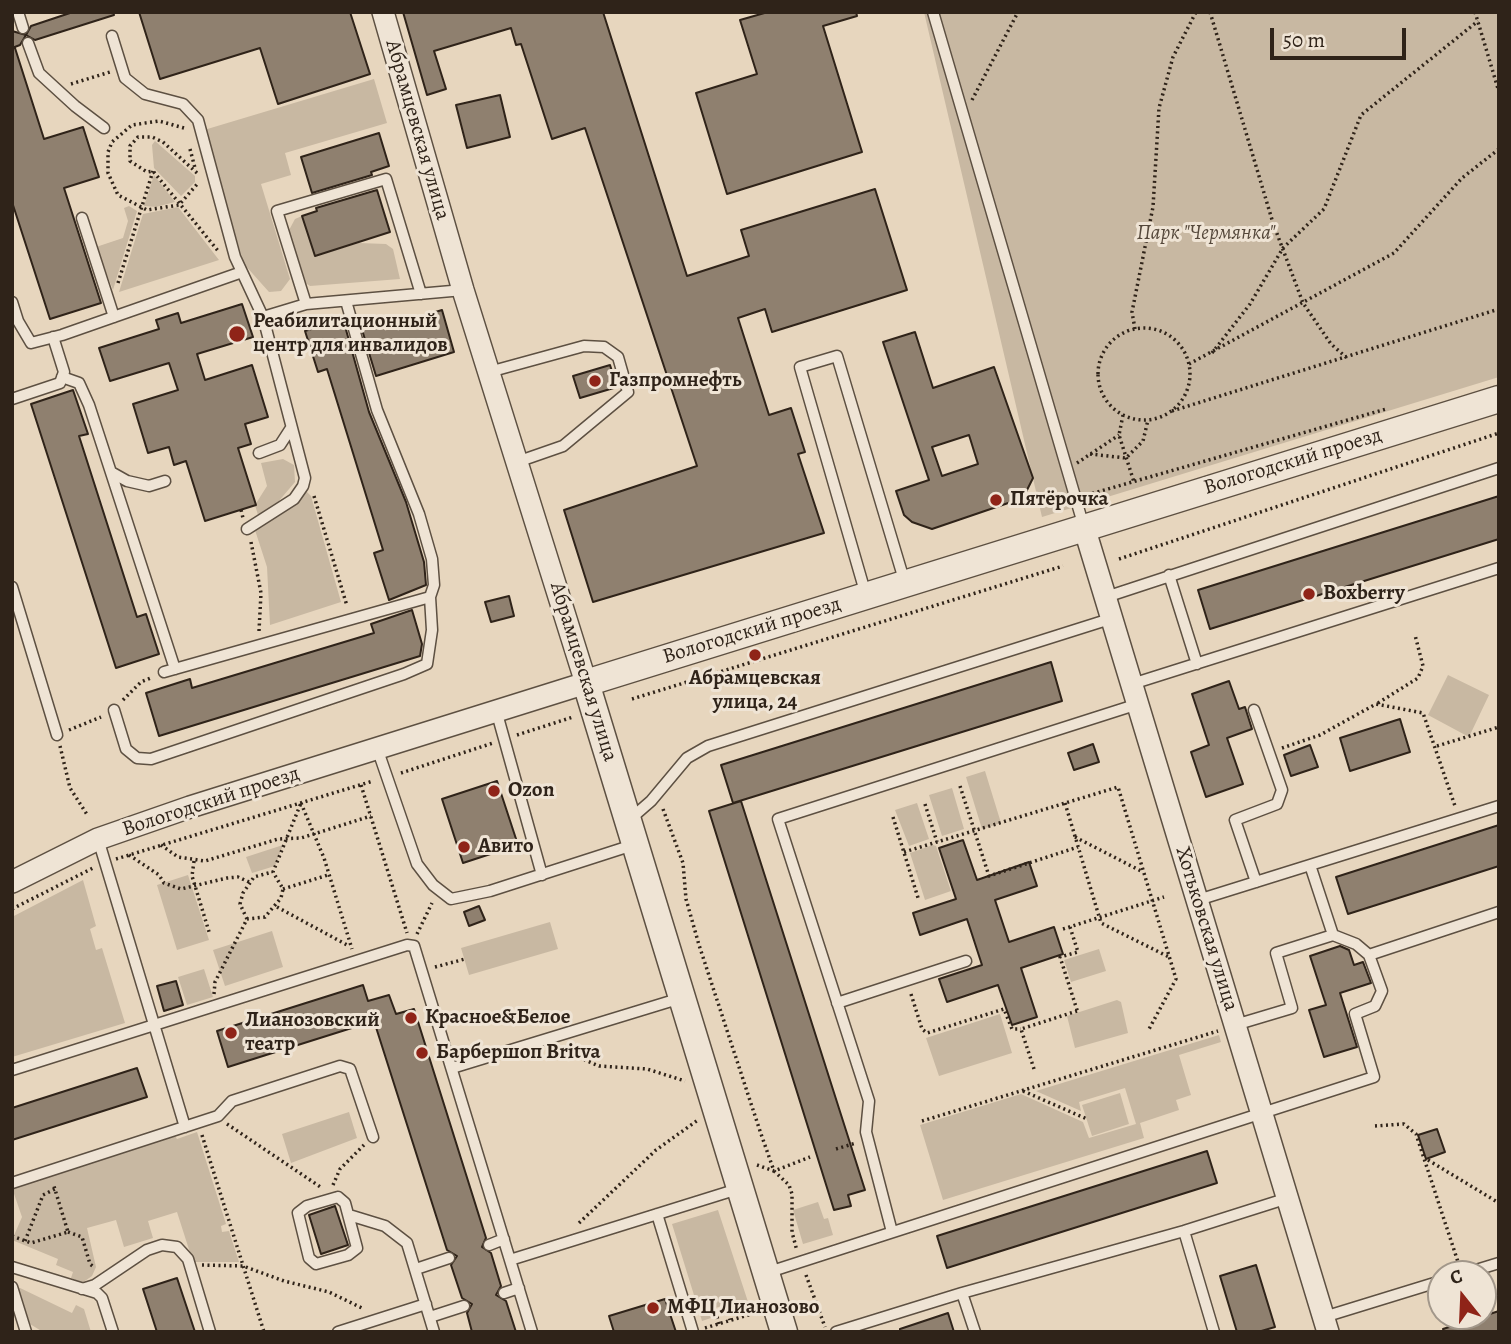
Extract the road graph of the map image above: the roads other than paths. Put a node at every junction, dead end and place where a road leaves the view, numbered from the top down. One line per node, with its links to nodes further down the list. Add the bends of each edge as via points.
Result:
1 (18, 12): 4 (lane)
2 (383, 12): 10 (street, Абрамцевская улица)
3 (933, 12): 30 (lane)
4 (23, 28)
5 (112, 36): 9 (lane, via 125,78 145,94 183,104 198,120 234,257)
6 (28, 43): 7 (lane, via 39,73)
7 (104, 128)
8 (82, 218): 15 (lane)
9 (242, 272): 15 (lane); 16 (lane)
10 (463, 290): 11 (lane); 18 (street, Абрамцевская улица)
11 (421, 294): 12 (lane); 14 (lane, via 386,179 277,211)
12 (346, 301): 14 (lane); 37 (lane, via 377,410 423,526 432,559)
13 (12, 302): 17 (lane, via 31,343)
14 (306, 304): 16 (lane)
15 (118, 315): 17 (lane)
16 (263, 317): 22 (lane)
17 (53, 337): 19 (lane)
18 (489, 372): 26 (street, Абрамцевская улица); 26 (lane, via 553,352 595,345 618,356 628,392 563,446)
19 (62, 377): 20 (lane, via 60,383); 28 (lane, via 79,383)
20 (12, 399)
21 (1499, 399): 30 (street, Вологодский проезд)
22 (291, 429): 23 (lane); 24 (lane)
23 (280, 445): 24 (lane); 25 (lane)
24 (298, 451): 31 (lane, via 304,482 294,499)
25 (259, 453)
26 (517, 462): 41 (street, Абрамцевская улица)
27 (1499, 468): 33 (lane)
28 (111, 472): 29 (lane, via 149,486); 37 (lane, via 169,671)
29 (165, 481)
30 (1084, 527): 34 (street, Вологодский проезд); 38 (street, Хотьковская улица)
31 (247, 529)
32 (1499, 568): 40 (lane)
33 (1168, 575): 38 (lane); 40 (lane)
34 (905, 583): 36 (street, Вологодский проезд); 36 (lane, via 837,356 800,368)
35 (12, 587): 46 (lane)
36 (866, 595): 41 (street, Вологодский проезд)
37 (430, 597): 43 (lane, via 427,664 404,674 151,759 137,758 126,749)
38 (1105, 597): 39 (street, Хотьковская улица)
39 (1112, 618): 42 (street, Хотьковская улица); 51 (lane, via 708,746 687,758 651,801)
40 (1197, 663): 42 (lane)
41 (586, 683): 44 (street, Вологодский проезд); 51 (street, Абрамцевская улица)
42 (1135, 694): 57 (street, Хотьковская улица); 63 (lane, via 778,819)
43 (114, 710)
44 (496, 710): 47 (street, Вологодский проезд); 54 (lane)
45 (1254, 710): 49 (lane, via 1281,797 1277,804)
46 (57, 735)
47 (377, 748): 52 (street, Вологодский проезд); 54 (lane, via 417,864 439,889 452,898 461,897)
48 (1499, 806): 53 (lane)
49 (1235, 820): 50 (lane); 56 (lane)
50 (1222, 824)
51 (632, 833): 54 (lane); 62 (street, Абрамцевская улица)
52 (98, 839): 55 (street, Вологодский проезд); 64 (lane)
53 (1310, 865): 56 (lane); 59 (lane)
54 (542, 875)
55 (12, 882)
56 (1255, 882): 57 (lane)
57 (1198, 900): 65 (street, Хотьковская улица)
58 (1499, 912): 60 (lane)
59 (1333, 935): 60 (lane); 65 (lane, via 1276,953 1292,1008)
60 (1369, 955): 68 (lane, via 1382,991 1380,1000 1355,1014 1374,1077)
61 (966, 961): 63 (lane)
62 (681, 998): 66 (lane); 72 (street, Абрамцевская улица)
63 (837, 1003): 77 (lane, via 869,1101 868,1139)
64 (153, 1027): 66 (lane, via 411,945); 67 (lane); 69 (lane)
65 (1230, 1027): 68 (street, Хотьковская улица)
66 (452, 1068): 78 (lane)
67 (12, 1070)
68 (1262, 1115): 73 (street, Хотьковская улица); 77 (lane)
69 (185, 1127): 70 (lane, via 218,1116 232,1101 344,1066 351,1072); 71 (lane)
70 (373, 1137)
71 (12, 1183)
72 (741, 1188): 74 (lane); 84 (street, Абрамцевская улица)
73 (1288, 1198): 76 (lane); 97 (street, Хотьковская улица)
74 (657, 1214): 81 (lane); 104 (lane)
75 (349, 1215): 75 (lane, via 344,1200 335,1197 298,1213 312,1262 319,1264 356,1250); 83 (lane, via 401,1236)
76 (1184, 1231): 91 (lane); 109 (lane)
77 (892, 1232): 84 (lane)
78 (504, 1239): 79 (lane); 81 (lane)
79 (489, 1245)
80 (449, 1258): 83 (lane)
81 (510, 1260): 88 (lane)
82 (12, 1267): 89 (lane)
83 (416, 1269): 93 (lane)
84 (766, 1273): 105 (street, Абрамцевская улица)
85 (108, 1274): 89 (lane); 92 (lane, via 101,1287); 100 (lane, via 147,1250 162,1245 181,1249)
86 (1427, 1286): 97 (lane)
87 (12, 1287): 98 (lane)
88 (519, 1288): 90 (lane); 103 (lane)
89 (82, 1289): 92 (lane)
90 (504, 1293)
91 (962, 1293): 96 (lane); 108 (lane)
92 (102, 1298): 99 (lane)
93 (426, 1304): 95 (lane); 101 (lane)
94 (464, 1306): 95 (lane)
95 (430, 1317): 102 (lane)
96 (874, 1320): 106 (lane); 107 (lane)
97 (1326, 1324)
98 (26, 1332)
99 (113, 1332)
100 (210, 1332)
101 (338, 1332)
102 (435, 1332)
103 (532, 1332)
104 (693, 1332)
105 (784, 1332)
106 (836, 1332)
107 (878, 1332)
108 (975, 1332)
109 (1214, 1332)

